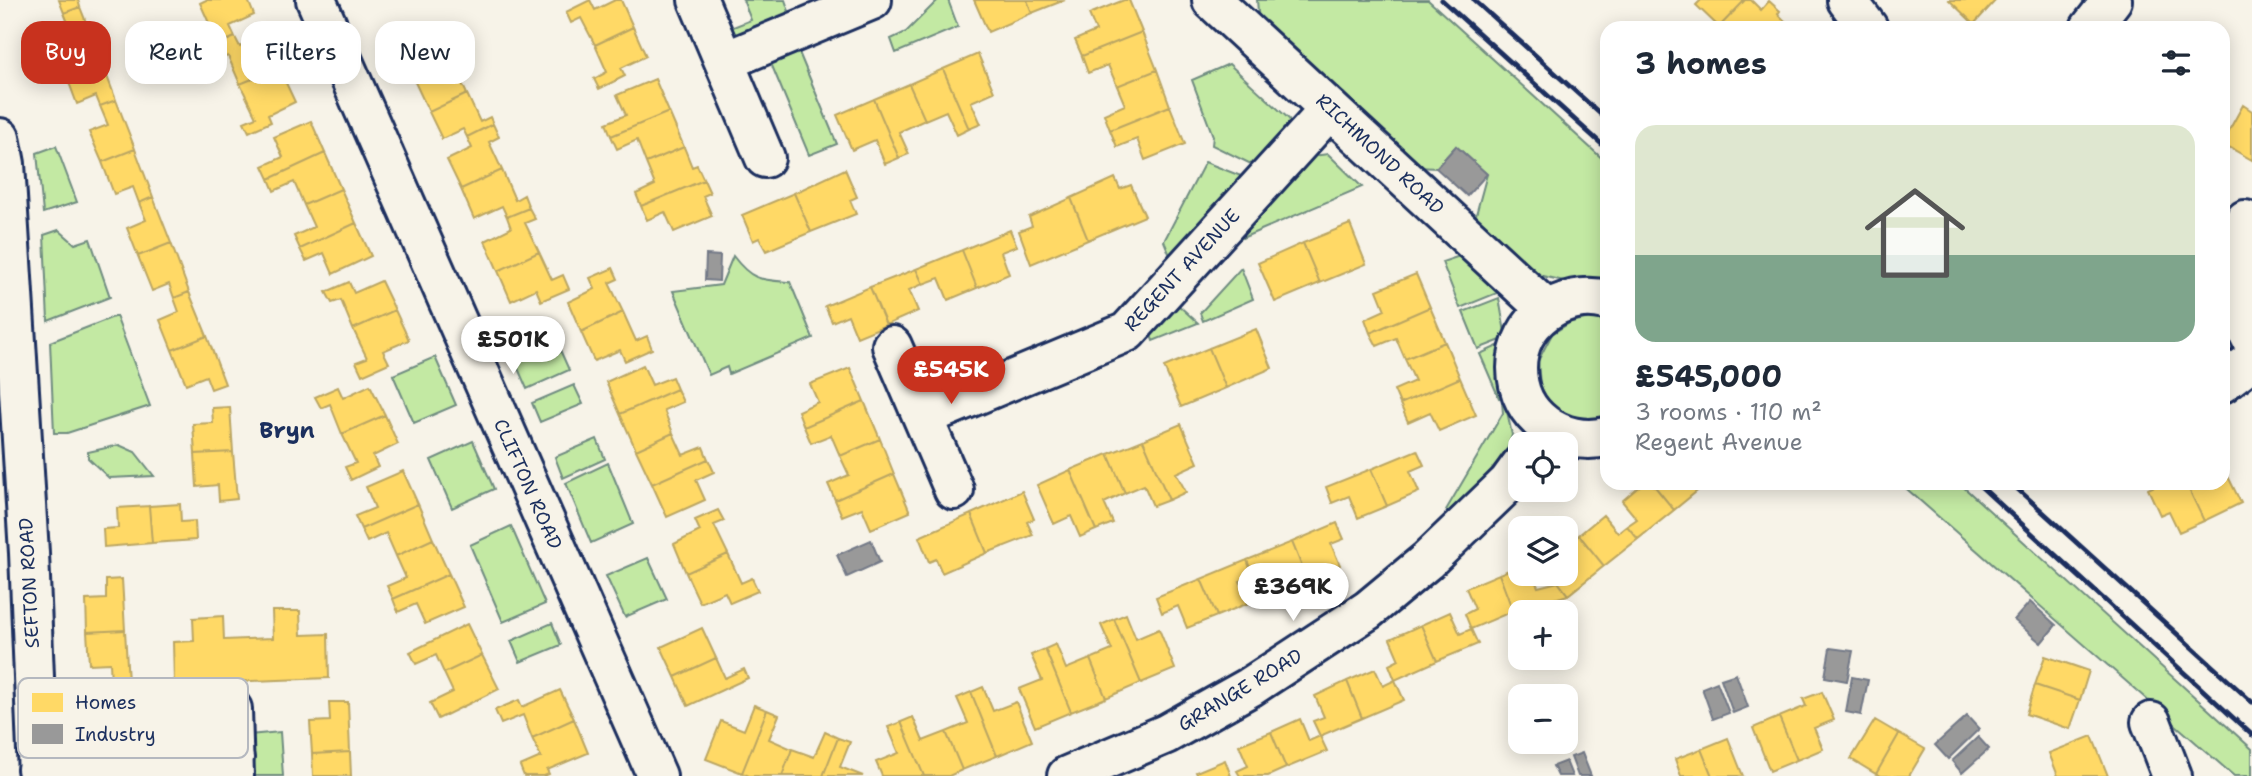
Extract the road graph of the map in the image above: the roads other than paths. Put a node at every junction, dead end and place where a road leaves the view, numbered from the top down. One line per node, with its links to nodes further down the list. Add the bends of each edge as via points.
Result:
1 (316, 0): 31 (street, CLIFTON ROAD)
2 (698, 0): 9 (street)
3 (872, 0): 9 (street)
4 (1212, 0): 10 (street, RICHMOND ROAD)
5 (1847, 0): 7 (street)
6 (2112, 0): 8 (street)
7 (1863, 21)
8 (2096, 21)
9 (725, 61): 12 (street)
10 (1330, 108): 15 (street, RICHMOND ROAD); 20 (street, REGENT AVENUE, via 1127,332)
11 (0, 138): 26 (street, SEFTON ROAD)
12 (765, 158)
13 (2240, 216): 16 (street, via 2237,285 2240,310)
14 (1600, 298): 15 (street, via 1569,299)
15 (1547, 310): 21 (street, via 1531,326 1517,368)
16 (2252, 340)
17 (892, 346): 20 (street)
18 (2252, 360): 19 (street)
19 (2230, 377)
20 (923, 417): 25 (street)
21 (1539, 432)
22 (1600, 438): 23 (street)
23 (1578, 439)
24 (1508, 483): 32 (street, GRANGE ROAD, via 1368,610 1250,687 1166,734)
25 (954, 490)
26 (34, 678)
27 (2151, 722): 28 (street)
28 (2176, 761)
29 (234, 767): 30 (street)
30 (38, 773)
31 (657, 776)
32 (1067, 776)

